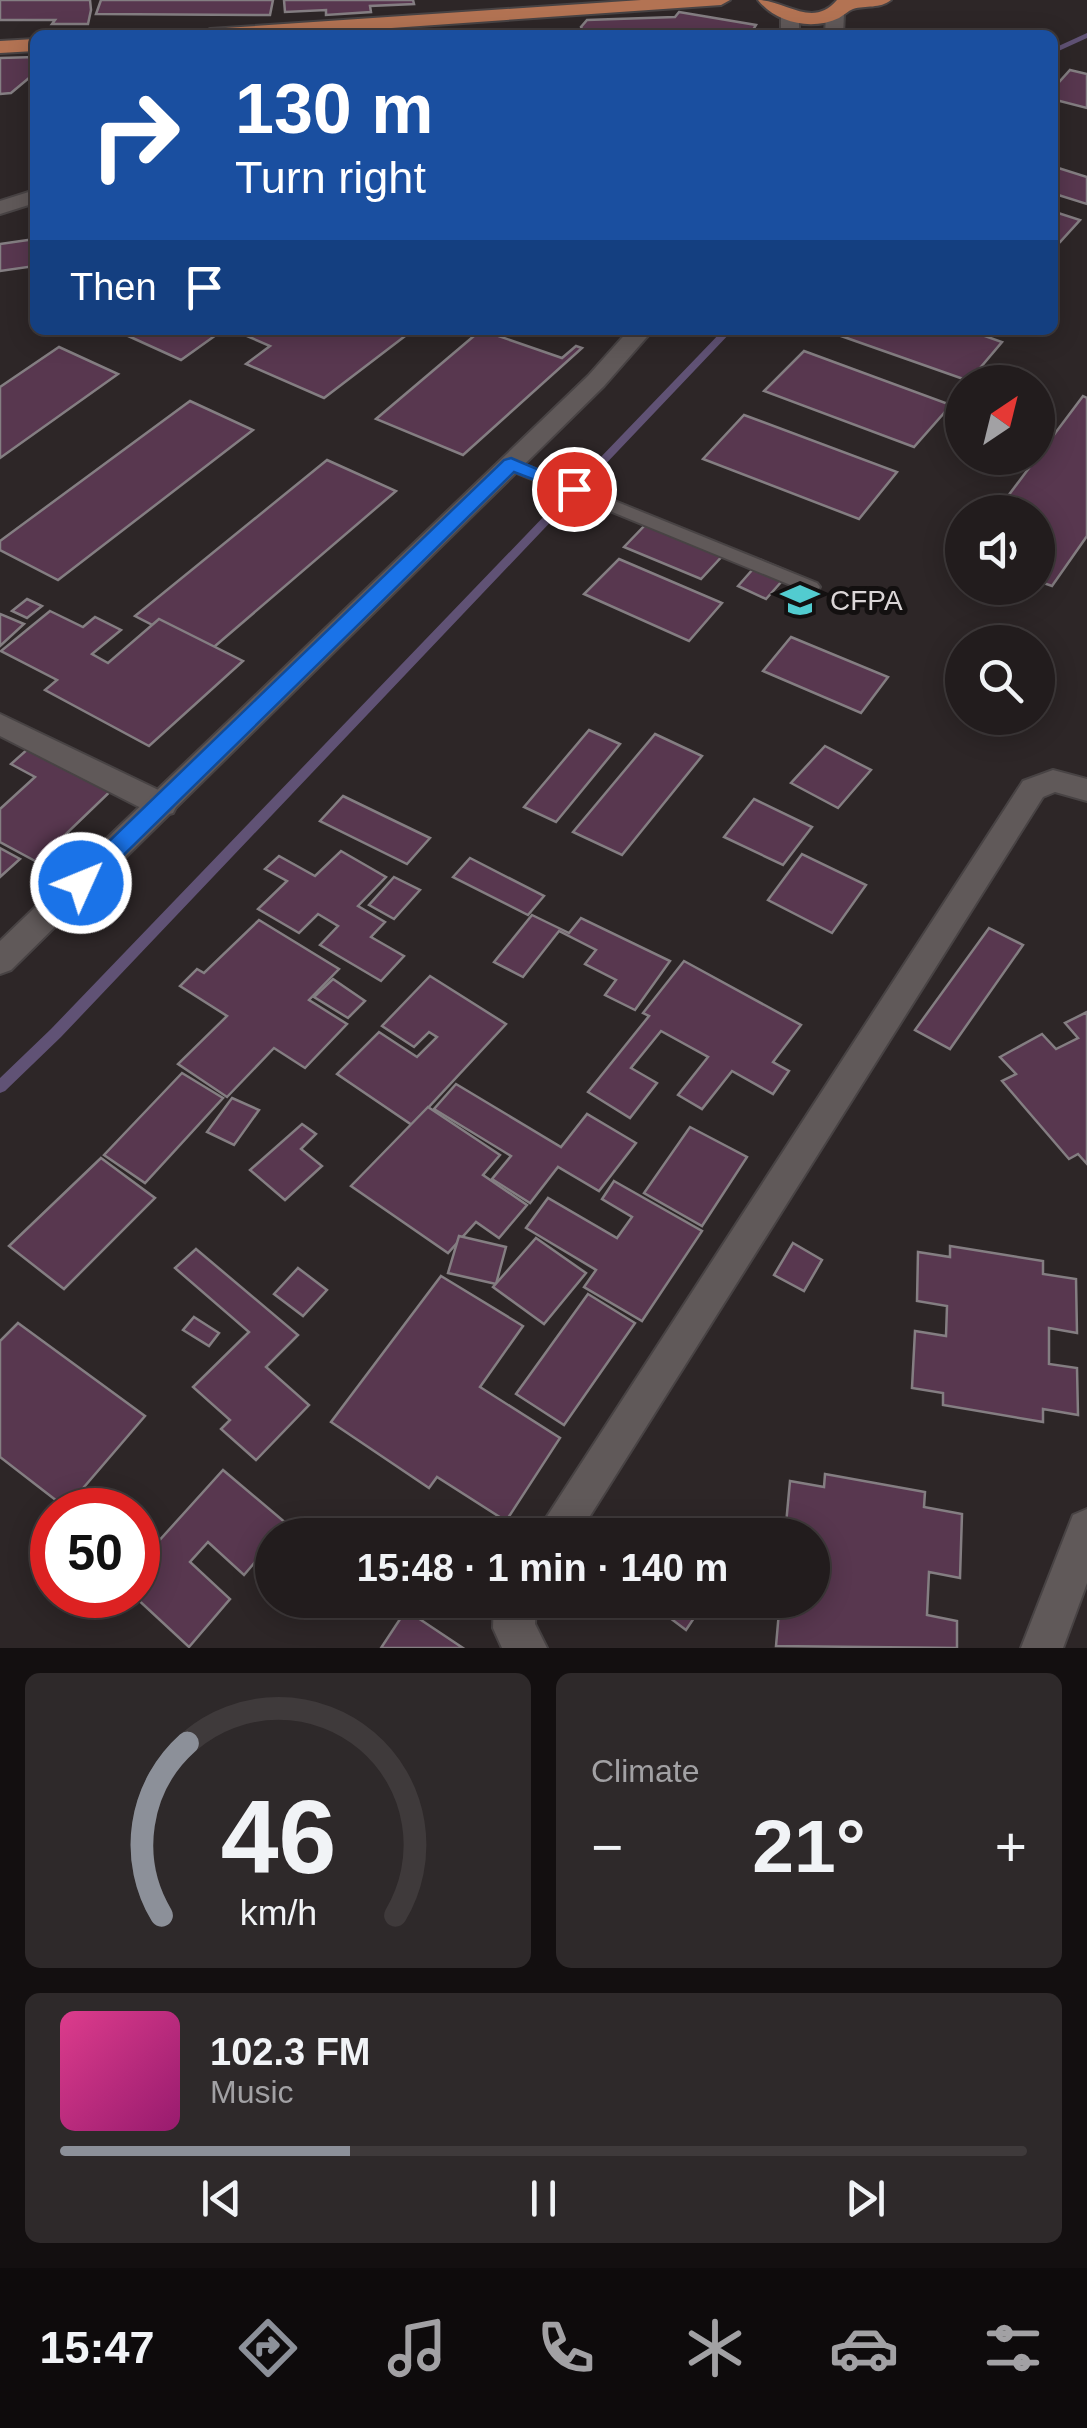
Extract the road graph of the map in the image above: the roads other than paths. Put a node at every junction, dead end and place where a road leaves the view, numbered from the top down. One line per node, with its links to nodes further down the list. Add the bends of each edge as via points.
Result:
1 (721, 0): 3 (main road)
2 (882, 0): 4 (main road)
3 (689, 5): 5 (main road); 6 (main road)
4 (842, 6): 5 (main road, via 814,18)
5 (781, 16)
6 (290, 30)
7 (30, 45): 8 (main road)
8 (0, 47)
9 (30, 198): 10 (street)
10 (0, 208)
11 (637, 335): 12 (street)
12 (511, 464): 13 (lane); 16 (street)
13 (812, 587)
14 (0, 724): 16 (street)
15 (1087, 790): 18 (street, via 1053,781 1033,789)
16 (162, 804): 17 (street)
17 (0, 961)
18 (566, 1518)
19 (1087, 1529): 22 (street)
20 (514, 1618): 21 (street)
21 (526, 1648)
22 (1042, 1648)

